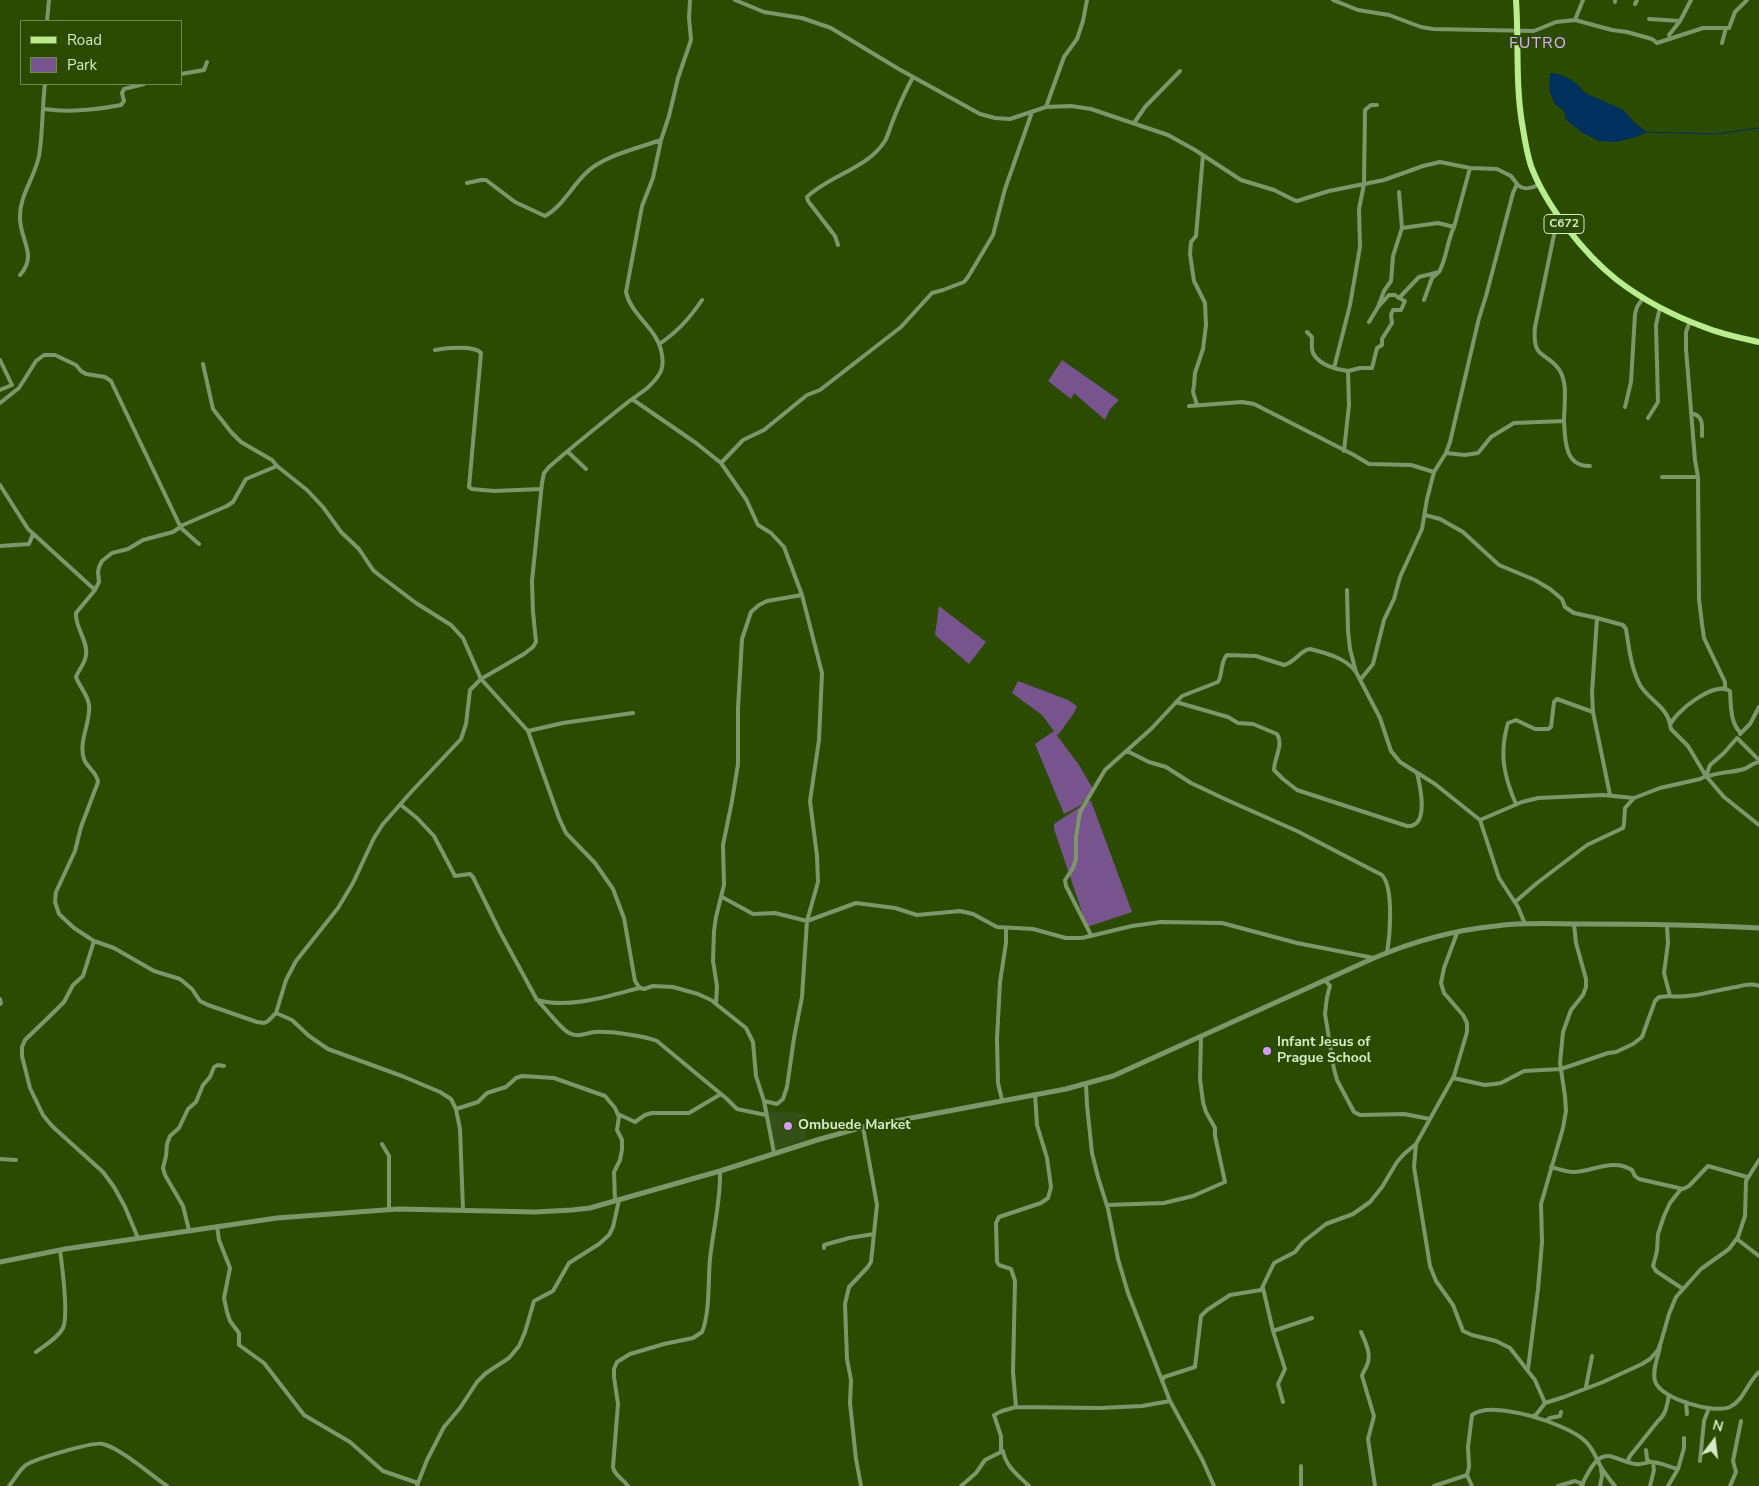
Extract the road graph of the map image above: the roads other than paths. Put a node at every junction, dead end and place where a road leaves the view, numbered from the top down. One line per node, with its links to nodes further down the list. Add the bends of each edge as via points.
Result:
1 (49, 0): 11 (street)
2 (690, 0): 29 (street, via 691,40)
3 (735, 0): 21 (street, via 764,12 810,20 831,28)
4 (1087, 0): 25 (street, via 1077,39 1064,57)
5 (1333, 0): 15 (street, via 1421,27)
6 (1516, 0): 15 (main road, C672)
7 (1583, 0): 12 (street)
8 (1690, 0): 13 (street)
9 (1747, 0): 14 (street)
10 (1649, 19): 13 (street)
11 (47, 20)
12 (1575, 20): 14 (street, via 1652,39 1657,43 1703,28); 15 (street, via 1556,22 1534,31)
13 (1680, 21): 16 (street)
14 (1726, 28): 17 (street)
15 (1516, 31): 35 (main road, C672, via 1520,111 1531,165)
16 (1669, 35)
17 (1722, 43)
18 (206, 62): 20 (street, via 204,70)
19 (1180, 71): 28 (street)
20 (182, 74)
21 (913, 77): 27 (street, via 986,116 1010,119); 40 (street, via 881,146 854,168 807,197)
22 (45, 85): 26 (street)
23 (140, 85): 26 (street, via 124,89 124,101 120,105 76,112)
24 (1377, 105): 33 (street, via 1365,110)
25 (1046, 108): 27 (street); 28 (street, via 1071,106 1091,109)
26 (44, 110): 42 (street, via 38,158 19,219 29,262)
27 (1032, 112): 72 (street, via 993,235 964,282 932,293 901,327 820,390 807,395 772,424 743,440)
28 (1134, 123): 30 (street, via 1169,136)
29 (661, 140): 32 (street, via 595,165 545,216 515,202 486,180); 53 (street, via 653,178 642,206 626,292 631,305)
30 (1203, 155): 33 (street, via 1241,180 1294,200); 62 (street, via 1196,236 1191,242 1190,254 1194,281 1205,303 1206,319 1193,392)
31 (1470, 168): 33 (street, via 1431,163); 34 (street, via 1502,170); 38 (street)
32 (467, 182)
33 (1364, 184): 57 (street, via 1359,209 1358,262)
34 (1517, 184): 35 (street, via 1528,188); 71 (street, via 1479,318)
35 (1540, 184): 37 (main road, C672)
36 (1399, 192): 39 (street)
37 (1564, 224): 43 (main road, C672, via 1617,280); 67 (street, via 1554,230 1534,336 1534,344 1540,354 1561,372)
38 (1454, 227): 39 (street, via 1438,223); 41 (street)
39 (1402, 228): 47 (street, via 1393,256 1391,281)
40 (838, 244)
41 (1439, 272): 44 (street, via 1419,276); 46 (street, via 1432,278)
42 (20, 275)
43 (1644, 297): 48 (main road, C672); 64 (street, via 1635,314 1631,382)
44 (1399, 298): 47 (street, via 1389,295); 58 (street, via 1405,301 1401,310 1393,310 1392,323 1377,348 1372,368)
45 (702, 300): 53 (street, via 682,326)
46 (1424, 300)
47 (1378, 307): 50 (street)
48 (1660, 307): 49 (main road, C672); 66 (street, via 1656,325 1658,402)
49 (1690, 321): 52 (main road, C672); 65 (street, via 1686,337)
50 (1369, 322)
51 (1307, 332): 57 (street, via 1312,337 1315,356)
52 (1759, 342)
53 (660, 344): 60 (street, via 663,362 660,374 643,393)
54 (435, 350): 80 (street, via 466,348 481,353 469,487 494,491)
55 (0, 360): 59 (street, via 12,386)
56 (203, 364): 73 (street, via 213,409 222,422 241,442)
57 (1334, 368): 58 (street)
58 (1348, 371): 69 (street)
59 (0, 390)
60 (632, 399): 70 (street); 72 (street)
61 (0, 403): 82 (street, via 19,388 36,361 44,355 55,355 86,374 105,377 110,381)
62 (1197, 405): 63 (street); 69 (street, via 1254,404)
63 (1189, 406)
64 (1625, 407)
65 (1692, 413): 68 (street, via 1702,420); 78 (street)
66 (1648, 418)
67 (1564, 421): 71 (street, via 1514,424 1491,437 1478,453); 74 (street, via 1569,456 1576,464)
68 (1702, 436)
69 (1344, 451): 76 (street, via 1369,464 1411,465)
70 (568, 452): 75 (street); 80 (street, via 544,474)
71 (1446, 453): 76 (street)
72 (721, 464): 88 (street, via 746,498 758,524 771,532 784,547)
73 (277, 466): 82 (street, via 246,479 228,506); 91 (street, via 323,507 373,570 458,632 467,644)
74 (1590, 466)
75 (586, 469)
76 (1434, 472): 81 (street)
77 (1662, 477): 78 (street)
78 (1698, 477): 93 (street, via 1702,624 1704,638 1725,682)
79 (0, 485): 83 (street)
80 (541, 490): 91 (street, via 532,581 536,642 524,654)
81 (1425, 514): 89 (street, via 1463,532 1499,565 1550,589 1574,613); 92 (street, via 1418,541 1400,577 1382,627 1373,664)
82 (180, 527): 84 (street); 86 (street, via 108,556 99,567 99,582)
83 (33, 534): 85 (street, via 29,544); 86 (street)
84 (200, 544)
85 (0, 546)
86 (95, 590): 122 (street, via 76,613 86,656 76,677 89,702 84,760 96,774 98,782 55,898 59,914)
87 (1347, 590): 90 (street, via 1348,631)
88 (802, 595): 112 (street, via 759,604 751,612 742,639 738,764 723,845); 114 (street, via 822,673 819,740 810,801 818,882)
89 (1597, 618): 96 (street); 98 (street, via 1623,625 1626,629 1634,671 1641,686 1668,716)
90 (1356, 672): 92 (street); 94 (street, via 1342,659 1310,649 1284,664 1256,656 1229,654 1224,657 1218,682 1188,693)
91 (481, 679): 99 (street); 108 (street, via 468,694 466,724 461,739)
92 (1360, 680): 104 (street, via 1380,718 1391,751 1400,762)
93 (1725, 689): 98 (street, via 1702,694); 100 (street, via 1730,691 1735,725)
94 (1176, 702): 102 (street); 104 (street, via 1277,734 1280,740 1274,770 1297,790 1407,826 1415,824 1422,810)
95 (1759, 707): 100 (street)
96 (1593, 712): 106 (street); 109 (street, via 1557,699 1548,729 1535,729 1516,720 1508,723 1503,761)
97 (633, 713): 99 (street, via 563,723)
98 (1670, 725): 105 (street, via 1688,746)
99 (528, 732): 127 (street, via 566,833 595,863 613,889 624,918 635,981)
100 (1741, 733): 101 (street)
101 (1737, 738): 103 (street); 105 (street, via 1708,767)
102 (1127, 751): 121 (street, via 1105,770 1082,807 1077,827 1076,859 1065,880); 123 (street, via 1298,831 1382,875 1391,920)
103 (1759, 761): 105 (street, via 1744,769)
104 (1417, 773): 110 (street)
105 (1706, 776): 107 (street); 111 (street, via 1727,801)
106 (1610, 795): 107 (street); 109 (street, via 1543,798)
107 (1634, 798): 113 (street, via 1624,808 1622,828 1587,845)
108 (401, 804): 130 (street, via 434,836 455,876 470,874 474,877); 133 (street, via 374,838 338,908 296,961 286,980)
109 (1516, 804): 110 (street)
110 (1480, 820): 113 (street, via 1499,878)
111 (1759, 825)
112 (722, 897): 114 (street, via 753,914 775,913); 132 (street, via 714,931)
113 (1515, 902): 115 (street)
114 (808, 921): 119 (street, via 856,903 895,908 917,915 964,911); 142 (street, via 802,997 785,1093 777,1104)
115 (1526, 924): 116 (street); 120 (street)
116 (1574, 924): 117 (street); 136 (street, via 1586,987 1566,1020)
117 (1667, 925): 118 (street); 128 (street, via 1664,973)
118 (1759, 928)
119 (1006, 929): 121 (street, via 1033,929 1066,938); 141 (street, via 997,1039 998,1083)
120 (1456, 933): 123 (street); 137 (street, via 1442,983 1443,990 1463,1015 1467,1027)
121 (1091, 935): 124 (street, via 1161,922 1222,923)
122 (94, 941): 133 (street, via 114,948 154,971 180,979 200,1001 215,1008 261,1023 271,1020); 165 (street, via 82,976 64,1002 25,1040 22,1056 30,1088 43,1115 114,1186)
123 (1388, 953): 124 (street)
124 (1374, 958): 125 (street)
125 (1325, 980): 134 (street); 146 (street, via 1330,986 1325,1014 1334,1069 1354,1112 1360,1115 1404,1114)
126 (1759, 986): 128 (street, via 1745,985)
127 (644, 989): 130 (street, via 564,1004); 132 (street, via 653,986 678,988 704,996)
128 (1670, 996): 136 (street, via 1658,997 1655,1001 1641,1039 1617,1052)
129 (0, 999): 131 (street)
130 (537, 1000): 139 (street, via 564,1030 575,1035 603,1032 657,1041)
131 (0, 1004)
132 (716, 1004): 142 (street, via 750,1033 756,1076)
133 (276, 1013): 143 (street, via 292,1020 328,1049 444,1094 451,1098)
134 (1201, 1037): 138 (street, via 1121,1073); 159 (street, via 1203,1102 1214,1128 1225,1182 1193,1196 1164,1203)
135 (224, 1066): 163 (street, via 214,1067 196,1102 188,1109 167,1144 165,1176 183,1206)
136 (1561, 1069): 137 (street, via 1524,1071 1490,1085); 154 (street, via 1566,1111)
137 (1453, 1078): 146 (street)
138 (1086, 1084): 140 (street); 159 (street, via 1092,1153)
139 (721, 1094): 144 (street, via 688,1114 645,1114 635,1122); 145 (street, via 736,1109)
140 (1035, 1094): 141 (street); 188 (street, via 1037,1125 1050,1175 1050,1195 1041,1203 999,1216 996,1221 997,1262 1011,1269 1014,1281)
141 (1002, 1100): 147 (street)
142 (764, 1101): 145 (street)
143 (456, 1109): 144 (street, via 478,1102 518,1077 547,1077 605,1096); 161 (street, via 460,1129)
144 (618, 1114): 158 (street, via 622,1150 614,1175)
145 (766, 1115): 150 (street)
146 (1430, 1119): 149 (street)
147 (863, 1127): 150 (street); 164 (street, via 877,1202)
148 (382, 1144): 160 (street, via 389,1156)
149 (1416, 1144): 171 (street, via 1397,1162 1370,1202 1353,1214 1326,1224 1295,1252 1276,1262); 179 (street, via 1414,1167 1428,1256 1436,1281 1453,1306 1463,1331 1506,1346)
150 (774, 1153): 155 (street)
151 (0, 1159): 152 (street)
152 (16, 1160)
153 (1759, 1160): 156 (street)
154 (1551, 1167): 157 (street, via 1573,1172 1606,1165 1624,1167 1632,1170 1639,1179); 179 (street, via 1541,1204 1542,1242)
155 (720, 1171): 158 (street); 210 (street, via 703,1330 693,1338 623,1357 614,1370 618,1404 613,1467)
156 (1748, 1177): 157 (street, via 1708,1166 1689,1186); 166 (street, via 1745,1216)
157 (1681, 1189): 172 (street, via 1664,1216 1653,1266)
158 (617, 1201): 161 (street, via 558,1211); 206 (street, via 608,1234 569,1263 554,1291 534,1301 519,1346 509,1358 477,1382 442,1431)
159 (1107, 1205): 181 (street, via 1128,1293)
160 (388, 1210): 161 (street); 162 (street)
161 (463, 1210)
162 (217, 1226): 163 (street); 206 (street, via 230,1268 224,1298 230,1321 238,1331 239,1345 264,1363 304,1415 350,1442 383,1471)
163 (189, 1230): 165 (street)
164 (874, 1234): 167 (street, via 850,1238); 211 (street, via 871,1262 850,1284 845,1304 847,1359 852,1380 850,1403)
165 (138, 1238): 168 (street)
166 (1737, 1240): 169 (street); 172 (street, via 1701,1268)
167 (824, 1248)
168 (60, 1250): 170 (street); 177 (street, via 65,1323 60,1333)
169 (1759, 1256)
170 (0, 1262)
171 (1263, 1284): 174 (street); 181 (street, via 1259,1292 1230,1295 1203,1314 1195,1367 1164,1377)
172 (1683, 1289): 176 (street, via 1671,1307)
173 (1312, 1318): 174 (street)
174 (1273, 1332): 185 (street, via 1285,1369 1278,1384)
175 (1361, 1332): 216 (street, via 1369,1356 1362,1376 1374,1416 1368,1439)
176 (1661, 1342): 182 (street, via 1650,1359 1642,1364); 183 (street, via 1654,1377 1658,1388)
177 (36, 1352)
178 (1592, 1356): 182 (street)
179 (1528, 1369): 187 (street)
180 (1759, 1372): 189 (street, via 1742,1398 1734,1404 1724,1409)
181 (1162, 1381): 184 (street)
182 (1586, 1387): 187 (street)
183 (1669, 1395): 186 (street); 200 (street, via 1662,1418)
184 (1170, 1401): 188 (street, via 1100,1408); 214 (street)
185 (1283, 1402)
186 (1686, 1402): 189 (street); 191 (street)
187 (1545, 1403): 192 (street)
188 (1016, 1407): 196 (street, via 994,1414 1002,1436)
189 (1709, 1408): 199 (street, via 1704,1421)
190 (1561, 1412): 193 (street, via 1560,1416)
191 (1687, 1414)
192 (1532, 1416): 193 (street); 205 (street, via 1497,1410 1473,1414)
193 (1548, 1420): 198 (street, via 1582,1438)
194 (1741, 1421): 224 (street, via 1733,1461 1736,1472)
195 (1684, 1438): 204 (street)
196 (1002, 1448): 212 (street, via 1000,1453 984,1460 976,1473); 213 (street, via 1010,1468)
197 (1646, 1450): 201 (street, via 1647,1459)
198 (1597, 1460): 200 (street, via 1609,1455); 203 (street); 207 (street)
199 (1700, 1461)
200 (1627, 1462): 201 (street, via 1642,1465)
201 (1651, 1462): 204 (street); 222 (street, via 1654,1470)
202 (1301, 1466): 215 (street)
203 (1601, 1467): 220 (street); 221 (street)
204 (1678, 1469): 223 (street)
205 (1467, 1475): 217 (street); 218 (street)
206 (418, 1485)
207 (1582, 1485): 219 (street, via 1575,1481)
208 (9, 1486): 209 (street, via 24,1466 36,1460 99,1443 115,1450)
209 (167, 1486)
210 (628, 1486)
211 (861, 1486)
212 (961, 1486)
213 (1029, 1486)
214 (1214, 1486)
215 (1301, 1486)
216 (1375, 1486)
217 (1434, 1486)
218 (1472, 1486)
219 (1558, 1486)
220 (1600, 1486)
221 (1615, 1486)
222 (1650, 1486)
223 (1668, 1486)
224 (1730, 1486)

